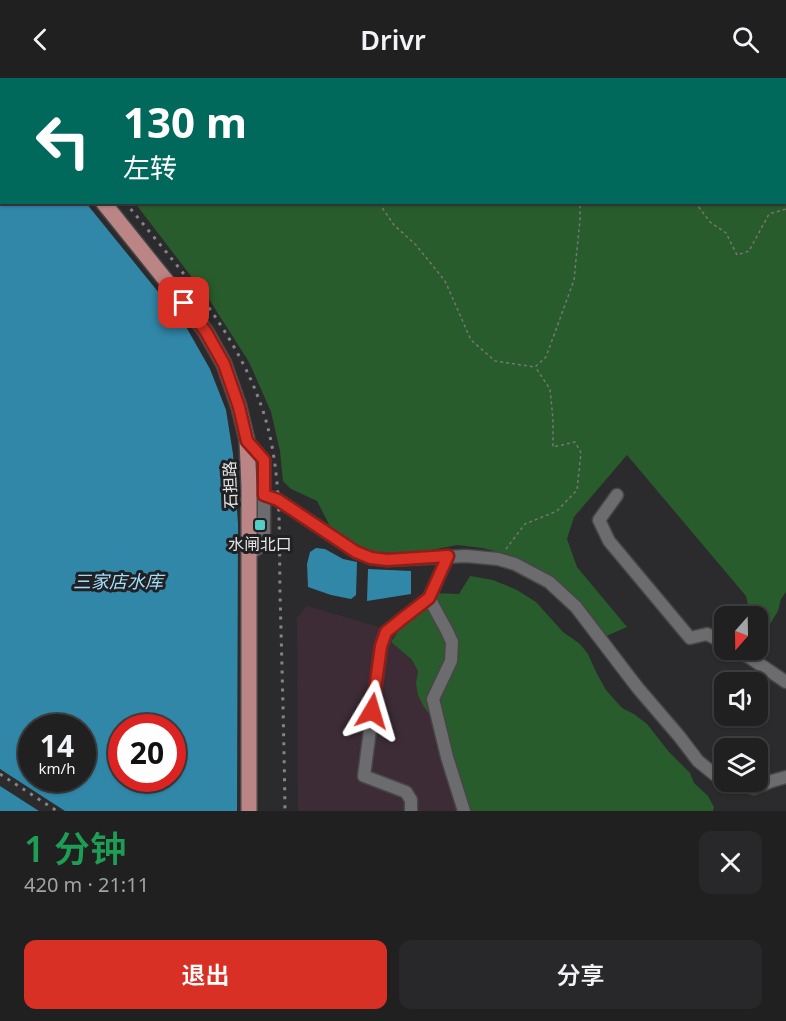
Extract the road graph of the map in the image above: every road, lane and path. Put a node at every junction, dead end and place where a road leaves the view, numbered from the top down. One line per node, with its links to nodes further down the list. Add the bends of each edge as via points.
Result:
1 (105, 204): 7 (main road, 石担路, via 206,332 224,364)
2 (382, 204): 6 (path, via 394,225 445,281 471,340 495,361)
3 (580, 204): 6 (path, via 574,280 546,357)
4 (696, 204): 5 (path, via 710,222 726,233 737,255 749,251 769,214)
5 (786, 209)
6 (535, 367): 12 (path, via 550,389 553,447 574,442 581,453 577,490 557,511 525,524)
7 (247, 441): 8 (street, via 264,460); 10 (main road, 石担路)
8 (264, 495): 10 (street, via 264,544); 11 (street, via 371,558)
9 (617, 495): 14 (street, via 599,520 609,541 690,638 707,634)
10 (249, 555): 20 (main road, 石担路)
11 (448, 556): 12 (street); 13 (street)
12 (498, 559): 17 (street, via 549,582 576,607 698,761)
13 (429, 598): 21 (street, via 386,632 364,776 406,792); 22 (street, via 452,642 451,661 434,699)
14 (714, 638)
15 (753, 660): 16 (street)
16 (786, 682)
17 (714, 774)
18 (786, 777): 19 (street)
19 (768, 783)
20 (249, 811)
21 (411, 811)
22 (464, 811)

